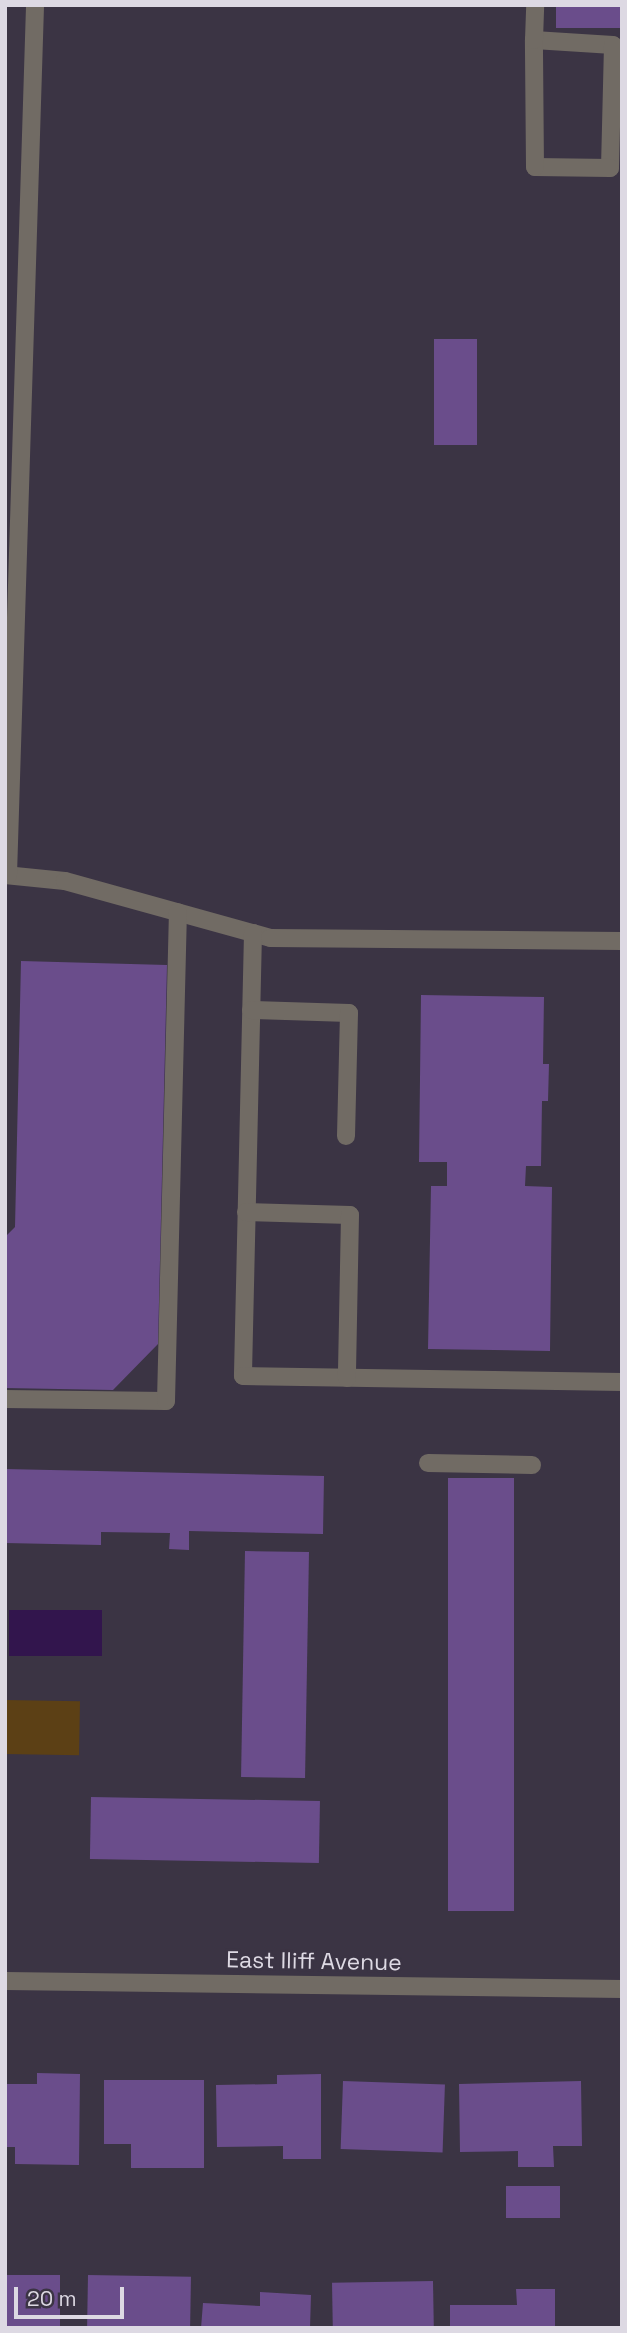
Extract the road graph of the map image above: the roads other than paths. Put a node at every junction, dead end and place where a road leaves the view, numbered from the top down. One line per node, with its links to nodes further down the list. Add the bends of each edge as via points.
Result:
1 (35, 5): 4 (street)
2 (535, 5): 3 (street)
3 (534, 40): 3 (street, via 535,167 610,168 613,45)
4 (14, 388): 5 (street)
5 (6, 875): 6 (street, via 65,881)
6 (178, 912): 7 (street); 14 (street, via 166,1401)
7 (253, 933): 8 (street, via 270,938); 9 (street)
8 (622, 941)
9 (251, 1010): 10 (street, via 349,1013); 11 (street)
10 (346, 1136)
11 (246, 1212): 12 (street, via 350,1215); 12 (street, via 243,1376)
12 (347, 1378): 13 (street)
13 (622, 1382)
14 (5, 1399)
15 (428, 1463): 16 (street)
16 (532, 1465)
17 (5, 1981): 18 (street, East Iliff Avenue)
18 (622, 1989)

